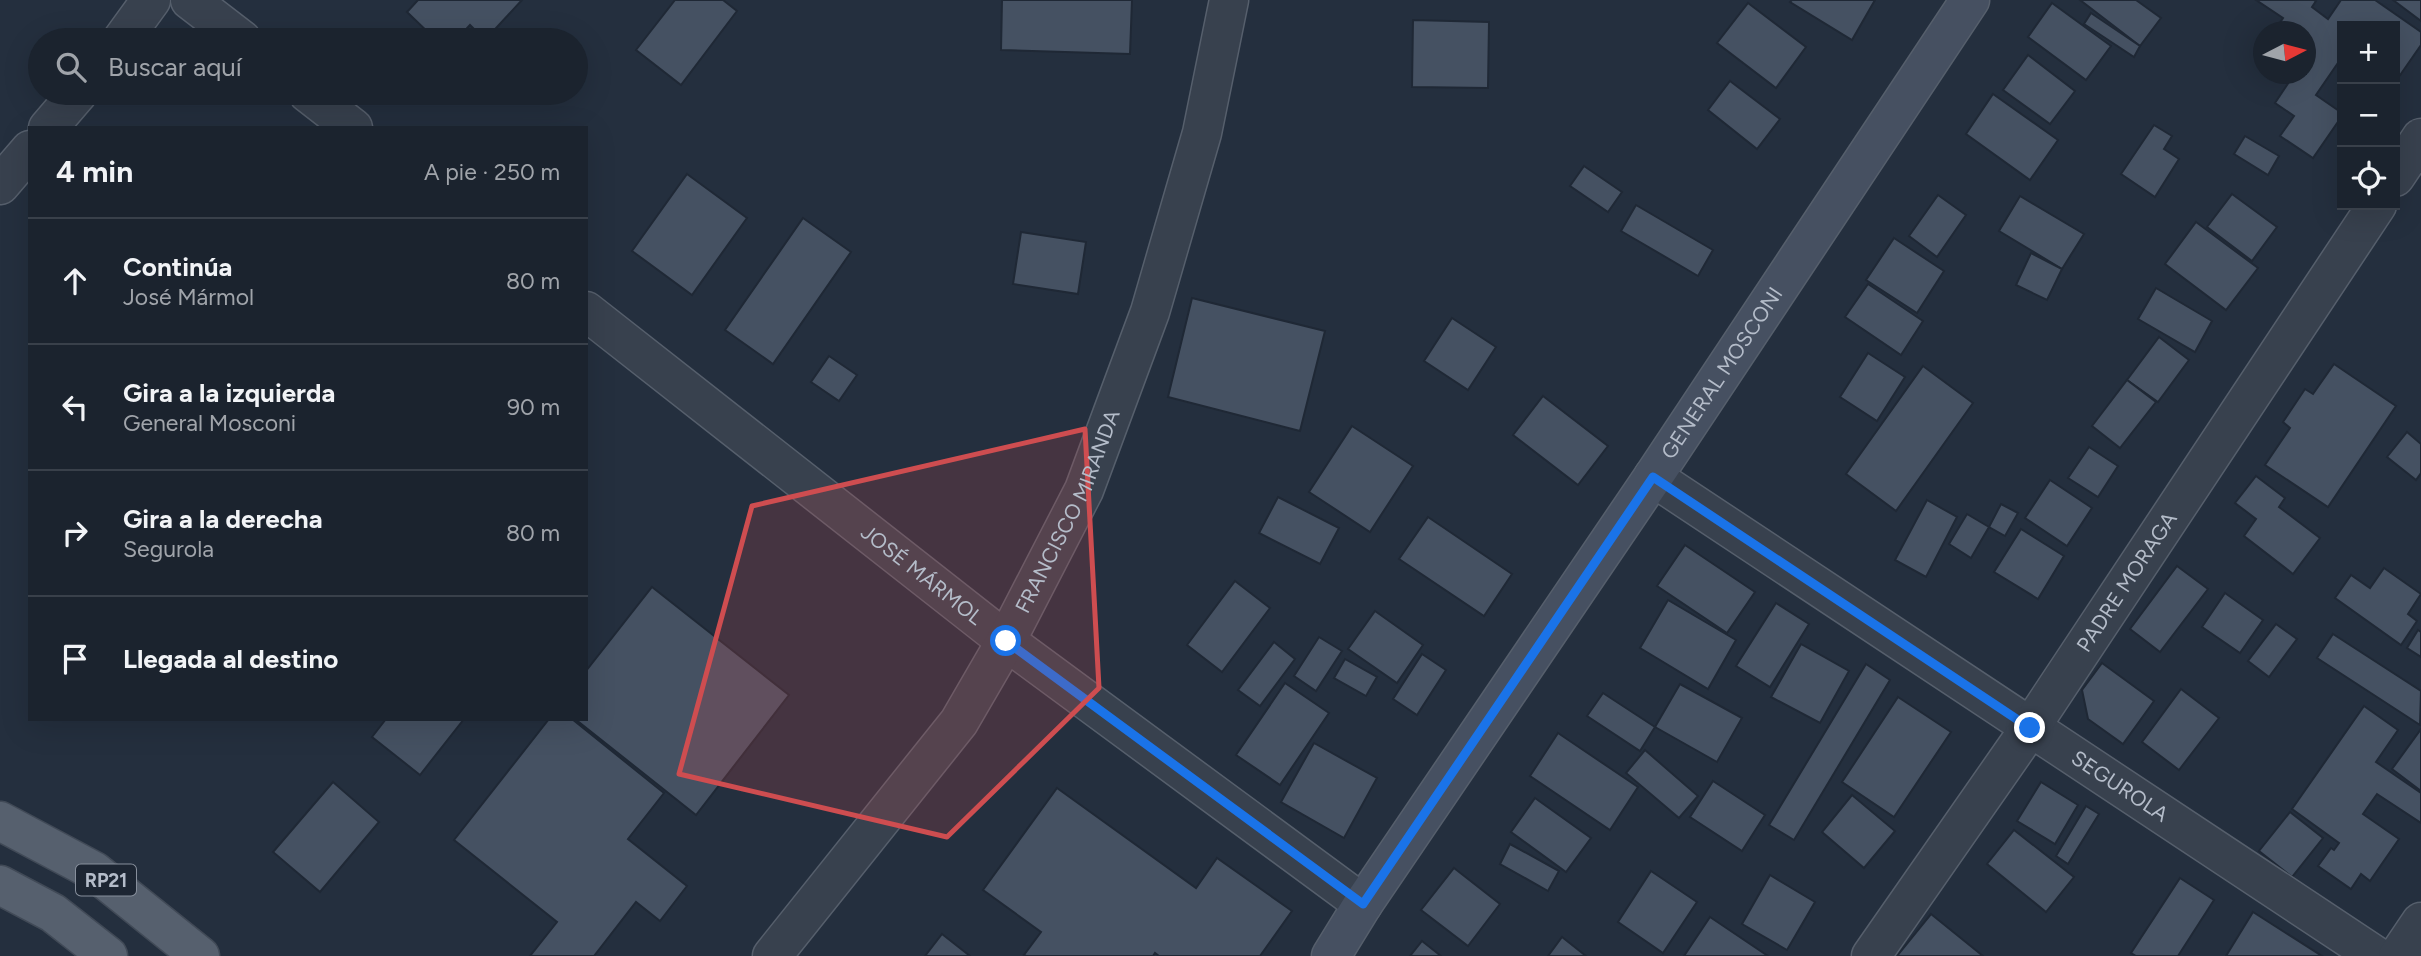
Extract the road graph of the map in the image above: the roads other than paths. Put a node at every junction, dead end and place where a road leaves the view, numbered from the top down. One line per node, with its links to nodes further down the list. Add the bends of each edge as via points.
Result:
1 (151, 0): 5 (street)
2 (190, 0): 6 (street)
3 (1229, 0): 18 (street, FRANCISCO MIRANDA, via 1202,133 1150,312 1084,490)
4 (1970, 0): 17 (street, GENERAL MOSCONI)
5 (131, 28)
6 (226, 28)
7 (68, 105): 9 (street)
8 (323, 105): 10 (street)
9 (50, 126)
10 (350, 126)
11 (2421, 138): 13 (street)
12 (28, 152): 14 (street)
13 (2400, 170)
14 (0, 185)
15 (2374, 210): 19 (street, PADRE MORAGA)
16 (588, 313): 18 (street, JOSÉ MÁRMOL)
17 (1653, 477): 19 (street, SEGUROLA); 22 (street, GENERAL MOSCONI)
18 (1006, 641): 22 (street, JOSÉ MÁRMOL); 26 (street, FRANCISCO MIRANDA, via 959,722)
19 (2030, 728): 28 (street, PADRE MORAGA); 29 (street, SEGUROLA)
20 (0, 821): 25 (main road, RP21, via 94,871)
21 (0, 885): 24 (main road, RP21, via 53,913)
22 (1363, 904): 27 (street, GENERAL MOSCONI)
23 (2421, 922): 30 (street)
24 (108, 956)
25 (200, 956)
26 (772, 956)
27 (1331, 956)
28 (1871, 956)
29 (2376, 956)
30 (2398, 956)

